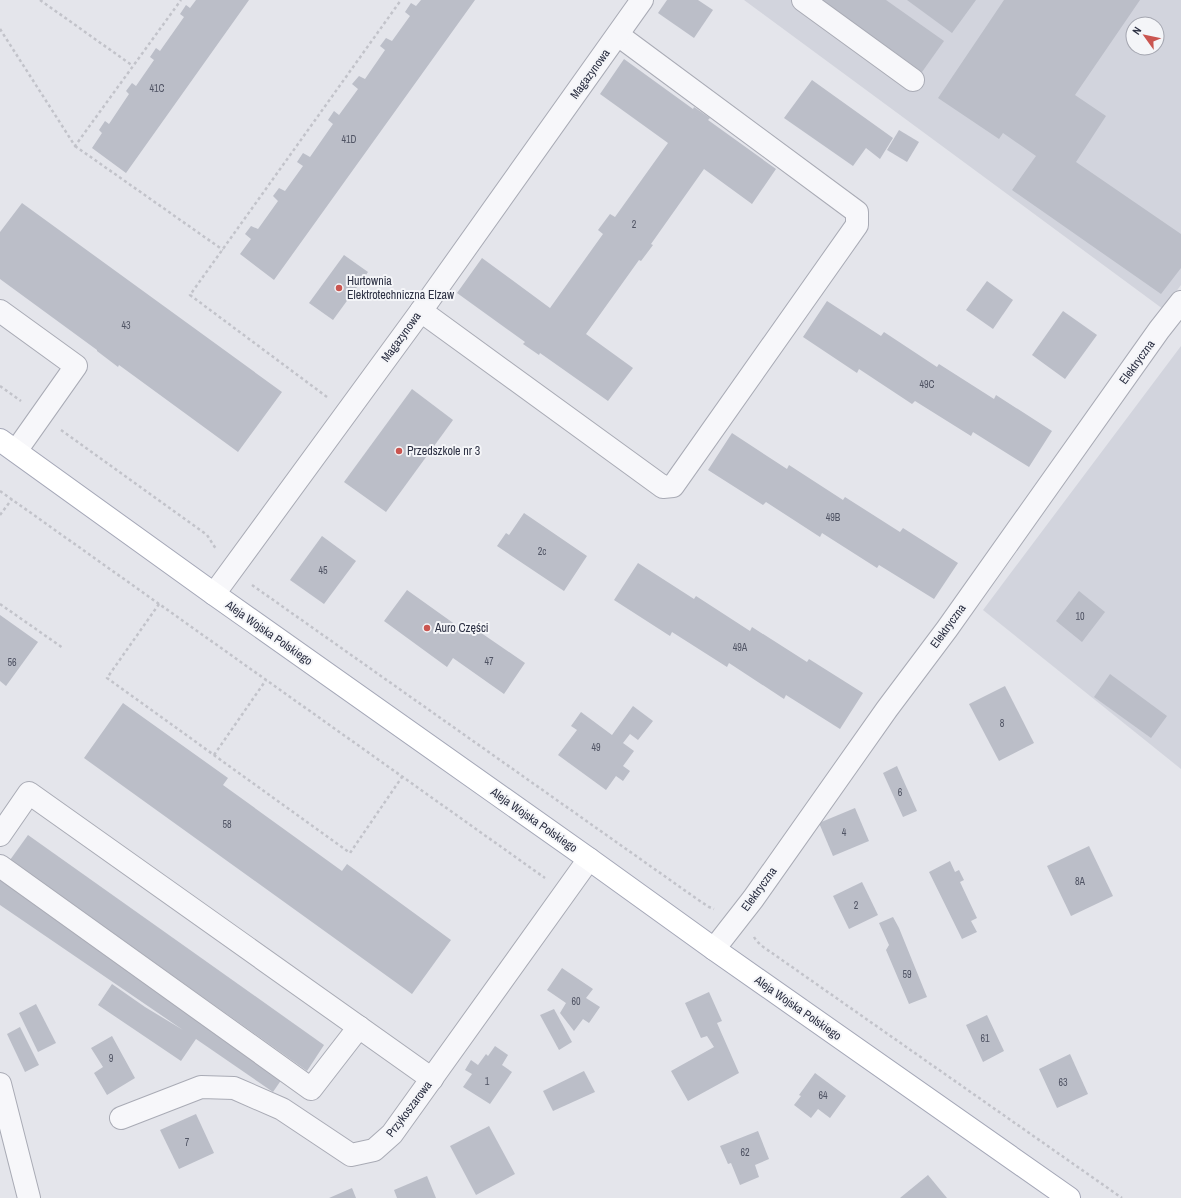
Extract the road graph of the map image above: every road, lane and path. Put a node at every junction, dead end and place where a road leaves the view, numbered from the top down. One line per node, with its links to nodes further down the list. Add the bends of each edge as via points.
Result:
1 (40, 0): 8 (path)
2 (181, 0): 8 (path)
3 (402, 0): 11 (path)
4 (642, 0): 7 (street, Magazynowa)
5 (803, 0): 9 (street)
6 (0, 29): 10 (path)
7 (618, 35): 14 (street, Magazynowa); 14 (street, via 857,212 857,225 673,486 663,487)
8 (133, 66): 10 (path)
9 (913, 80)
10 (75, 146): 11 (path)
11 (223, 250): 16 (path, via 190,295)
12 (1181, 302): 36 (street, Elektryczna, via 753,899)
13 (0, 311): 17 (street, via 76,366)
14 (420, 311): 16 (street, Magazynowa)
15 (0, 386): 17 (path)
16 (347, 412): 22 (street, Magazynowa)
17 (42, 416): 18 (street); 22 (path, via 207,535)
18 (8, 446): 23 (main road, Aleja Wojska Polskiego)
19 (0, 491): 20 (path)
20 (12, 500): 21 (path); 25 (path)
21 (0, 515)
22 (231, 570): 23 (street, Magazynowa); 34 (path, via 691,895 709,907)
23 (214, 594): 31 (main road, Aleja Wojska Polskiego)
24 (0, 604): 26 (path)
25 (159, 604): 27 (path); 28 (path, via 107,678)
26 (62, 648)
27 (266, 680): 28 (path); 29 (path)
28 (214, 755): 29 (path, via 350,853)
29 (402, 777): 33 (path)
30 (0, 834): 37 (street, via 29,793)
31 (589, 859): 33 (street, Przykoszarowa); 36 (main road, Aleja Wojska Polskiego)
32 (0, 866): 37 (street, via 311,1089)
33 (565, 892): 38 (street, Przykoszarowa)
34 (719, 910)
35 (754, 936): 43 (path, via 755,940 772,953)
36 (714, 949): 42 (main road, Aleja Wojska Polskiego)
37 (359, 1027): 38 (street)
38 (432, 1079): 40 (street, Przykoszarowa, via 392,1134 374,1150 350,1155 282,1109 234,1088 201,1087)
39 (0, 1084): 41 (street)
40 (121, 1118)
41 (29, 1198)
42 (1069, 1198)
43 (1122, 1198)

